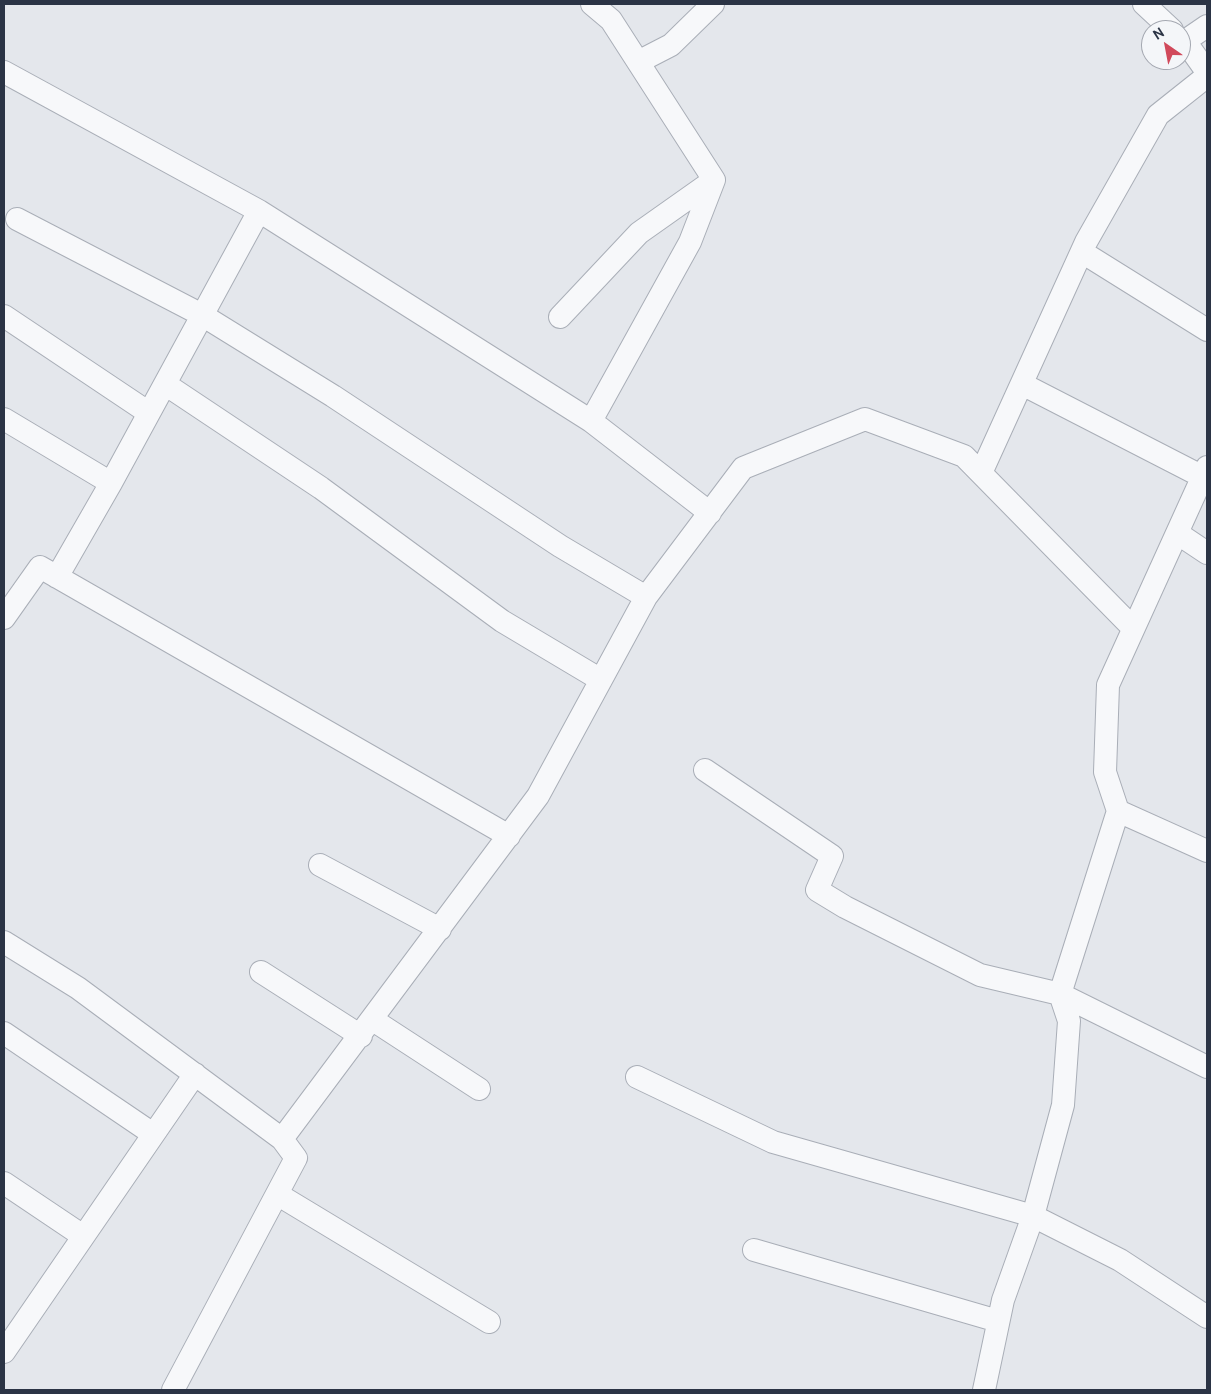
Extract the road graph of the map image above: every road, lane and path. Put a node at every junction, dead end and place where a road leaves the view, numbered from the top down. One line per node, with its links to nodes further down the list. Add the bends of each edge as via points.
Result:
1 (592, 4): 8 (street, via 611,20)
2 (713, 4): 8 (street, via 671,45)
3 (1144, 4): 4 (street)
4 (1162, 20)
5 (1207, 26): 6 (street)
6 (1191, 32)
7 (1191, 51): 10 (street)
8 (638, 62): 12 (street)
9 (4, 72): 13 (street)
10 (1207, 72)
11 (1207, 76): 15 (street, via 1158,116)
12 (714, 180): 18 (street, via 639,233); 24 (street, via 690,242)
13 (258, 211): 16 (street); 24 (street)
14 (17, 219): 16 (street)
15 (1082, 252): 19 (street); 21 (street)
16 (202, 315): 20 (street); 32 (street, via 333,396 560,546)
17 (4, 316): 22 (street)
18 (560, 317)
19 (1207, 330)
20 (164, 384): 22 (street); 35 (street, via 321,488 502,621)
21 (1022, 384): 25 (street); 26 (street)
22 (149, 413): 27 (street)
23 (4, 419): 27 (street)
24 (591, 421): 28 (street)
25 (1205, 472): 29 (street)
26 (981, 473): 28 (street, via 964,456 865,419 744,468); 34 (street)
27 (111, 483): 31 (street)
28 (710, 513): 32 (street)
29 (1177, 534): 30 (street); 34 (street)
30 (1207, 553)
31 (57, 577): 33 (street, via 40,568); 38 (street)
32 (646, 597): 35 (street)
33 (4, 618)
34 (1133, 628): 37 (street, via 1108,685 1105,772)
35 (601, 680): 38 (street, via 538,796)
36 (705, 770): 44 (street, via 832,856 817,890 980,975)
37 (1118, 810): 39 (street); 44 (street)
38 (509, 836): 41 (street)
39 (1207, 851)
40 (320, 865): 41 (street)
41 (440, 929): 45 (street)
42 (4, 942): 48 (street, via 78,988)
43 (261, 972): 45 (street)
44 (1060, 994): 47 (street); 55 (street, via 1069,1020 1062,1105)
45 (367, 1028): 50 (street); 52 (street)
46 (4, 1032): 51 (street)
47 (1207, 1067)
48 (194, 1074): 51 (street); 52 (street)
49 (637, 1077): 55 (street, via 773,1142)
50 (479, 1089)
51 (153, 1134): 56 (street)
52 (282, 1139): 54 (street, via 296,1158)
53 (4, 1183): 56 (street)
54 (277, 1194): 60 (street); 62 (street)
55 (1033, 1216): 58 (street, via 1120,1260); 59 (street)
56 (83, 1236): 61 (street)
57 (754, 1250): 59 (street)
58 (1207, 1318)
59 (998, 1321): 63 (street)
60 (489, 1322)
61 (4, 1352)
62 (173, 1390)
63 (984, 1390)

